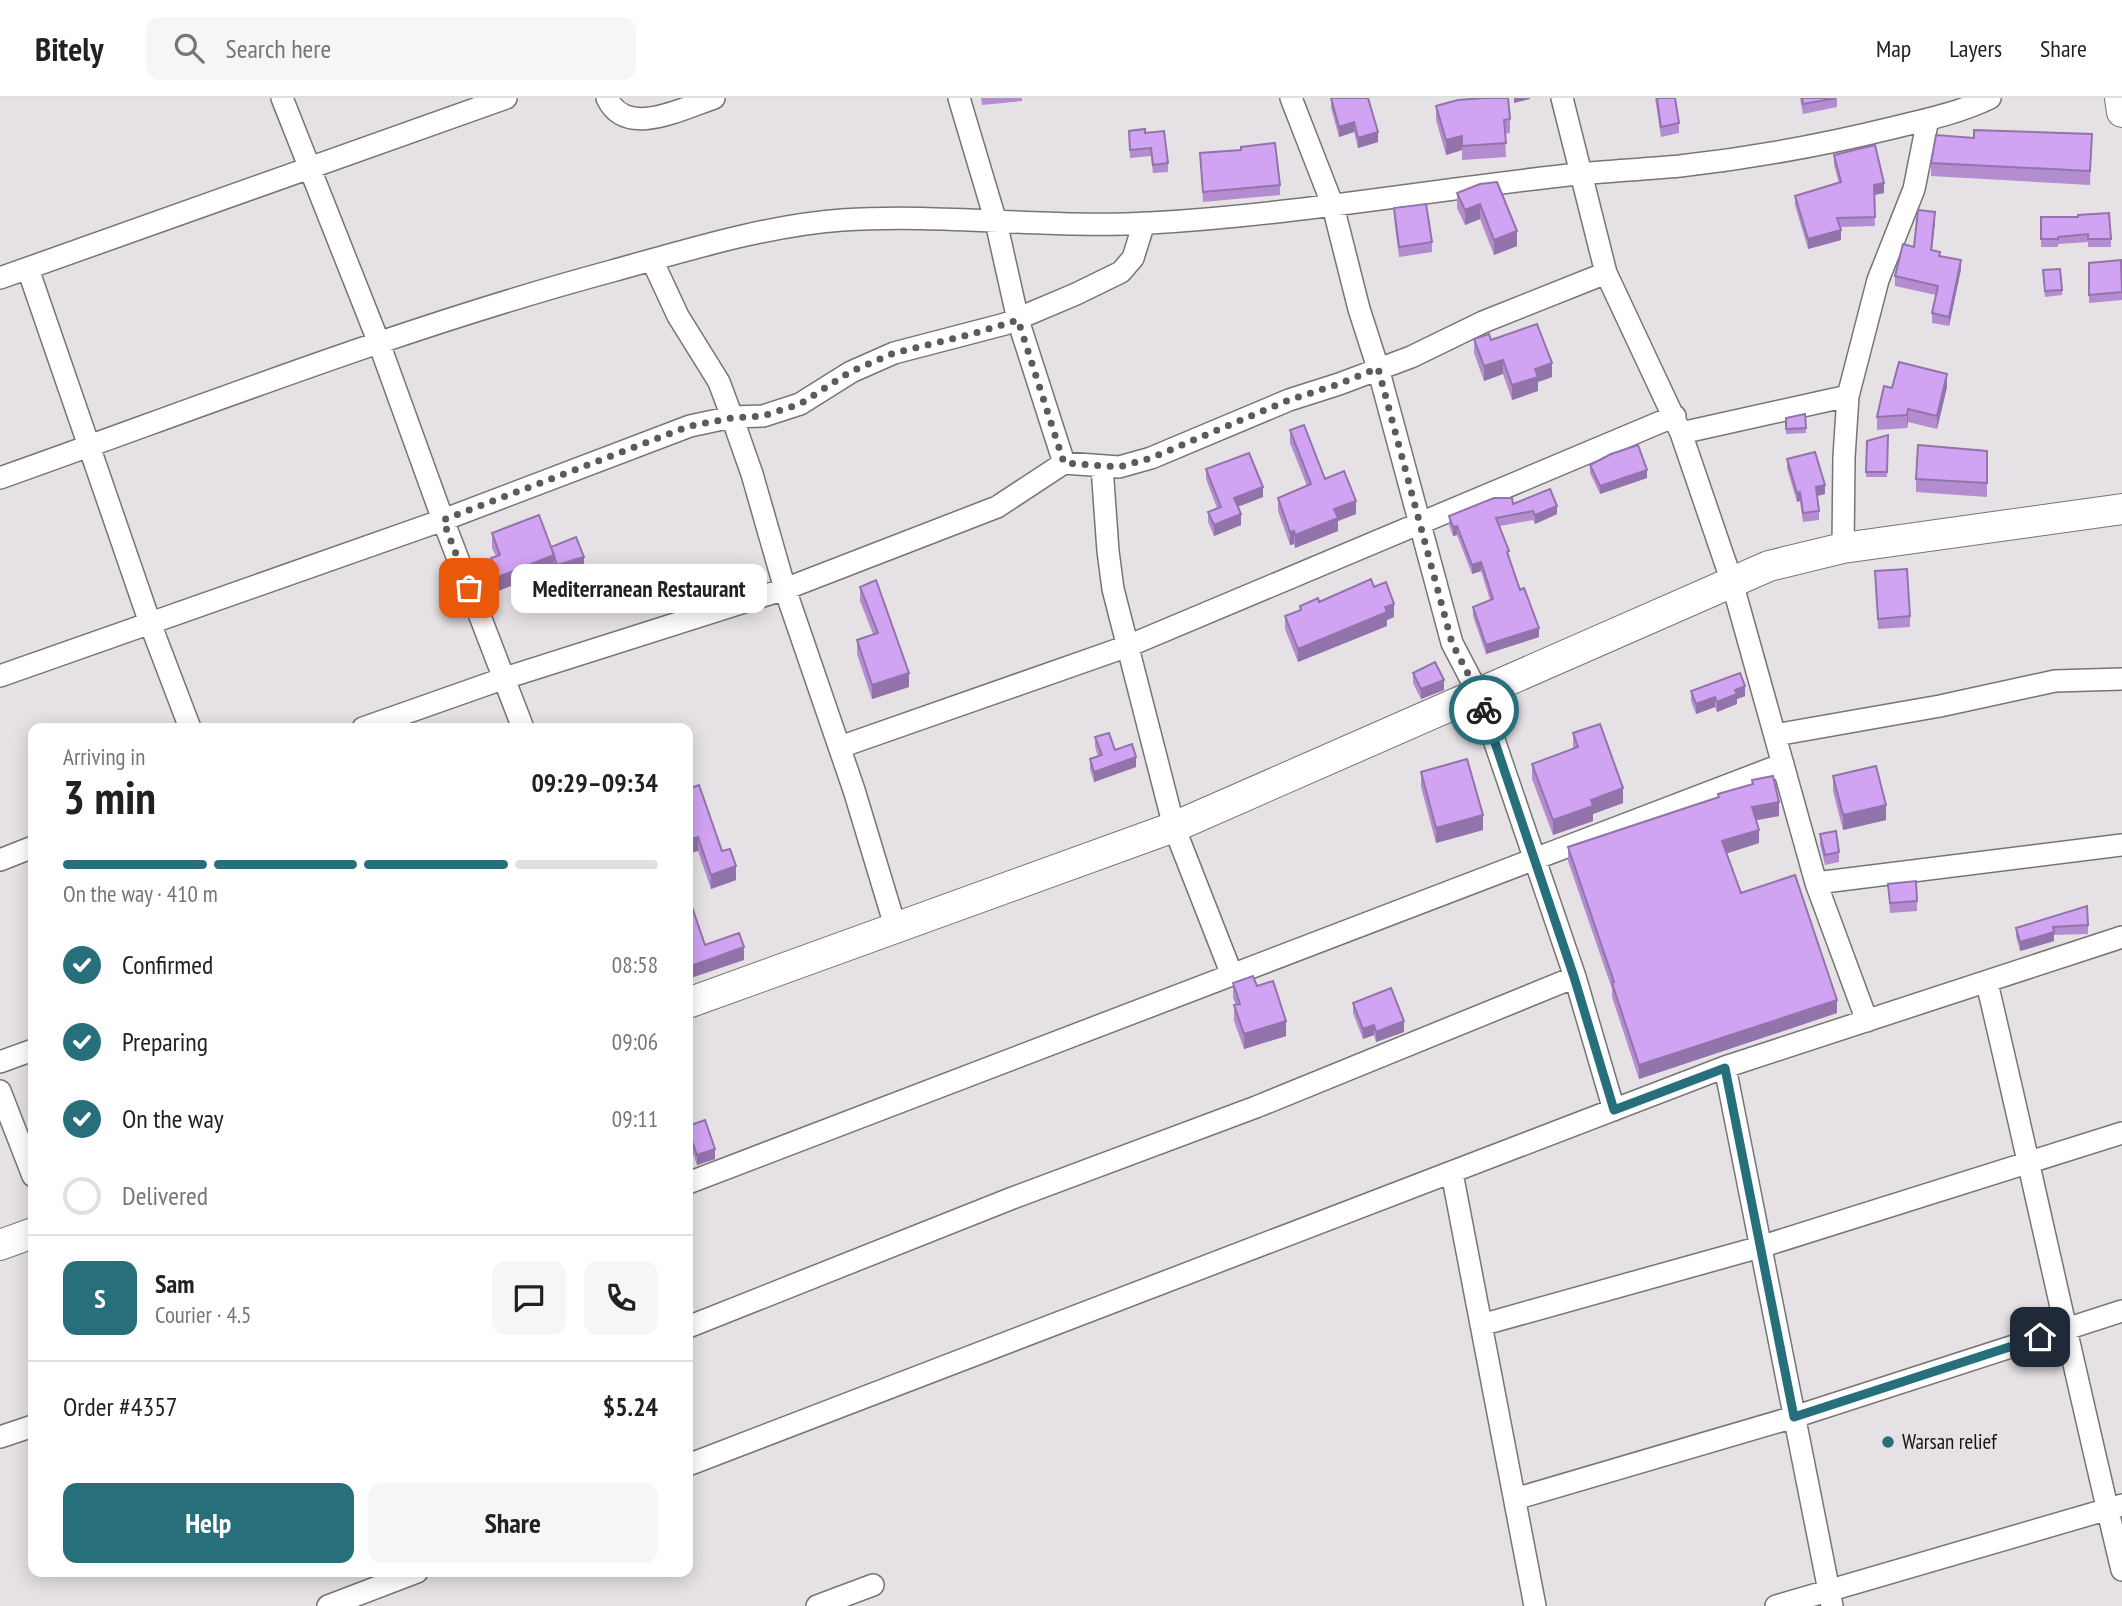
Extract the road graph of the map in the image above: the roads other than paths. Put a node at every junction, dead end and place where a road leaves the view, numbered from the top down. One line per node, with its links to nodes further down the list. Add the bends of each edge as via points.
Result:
1 (282, 98): 12 (street)
2 (506, 98): 12 (street)
3 (607, 98): 4 (street, via 611,108 635,119 651,119)
4 (714, 98)
5 (959, 98): 15 (street)
6 (1292, 98): 14 (street)
7 (1562, 98): 13 (street)
8 (1990, 98): 11 (street)
9 (2120, 98): 10 (street)
10 (2122, 113)
11 (1928, 119): 13 (street, via 1835,142 1683,166); 24 (street, via 1914,188 1878,280)
12 (312, 168): 18 (street); 22 (street)
13 (1580, 174): 14 (street); 19 (street)
14 (1333, 206): 16 (street); 23 (street)
15 (996, 222): 16 (street); 17 (street, via 841,220 776,229); 21 (street)
16 (1144, 223): 21 (street, via 1133,258 1121,272)
17 (652, 260): 22 (street, via 526,294); 25 (street, via 678,316 719,382)
18 (28, 268): 20 (street); 27 (street)
19 (1606, 273): 23 (street); 26 (street)
20 (0, 278)
21 (1018, 320): 25 (street, via 894,353 850,372 800,404 763,416); 28 (street)
22 (379, 343): 27 (street); 32 (street)
23 (1378, 368): 29 (street, via 1151,458); 33 (street)
24 (1848, 396): 26 (street); 34 (street)
25 (732, 418): 32 (street, via 690,426); 36 (street)
26 (1678, 425): 33 (street); 35 (street)
27 (89, 446): 30 (street); 37 (street)
28 (1064, 463): 29 (street); 36 (street, via 998,507)
29 (1102, 467): 38 (street, via 1108,551)
30 (0, 478)
31 (2122, 509): 34 (street)
32 (443, 520): 37 (street); 40 (street)
33 (1421, 523): 38 (street); 42 (street, via 1452,643)
34 (1843, 548): 35 (street, via 1796,558)
35 (1732, 582): 42 (street); 46 (street)
36 (785, 589): 40 (street); 47 (street)
37 (150, 623): 39 (street); 43 (street)
38 (1128, 646): 47 (street); 49 (street)
39 (0, 676)
40 (505, 678): 44 (street); 45 (street)
41 (2122, 679): 46 (street, via 2055,681)
42 (1478, 693): 49 (street); 52 (street)
43 (188, 723)
44 (377, 723)
45 (521, 723)
46 (1775, 735): 48 (street)
47 (840, 747): 55 (street)
48 (1783, 764): 52 (street); 54 (street)
49 (1174, 827): 55 (street); 57 (street)
50 (2122, 845): 54 (street)
51 (28, 850): 53 (street)
52 (1535, 859): 57 (street); 58 (street)
53 (0, 860)
54 (1816, 883): 61 (street)
55 (896, 929): 60 (street)
56 (2122, 937): 59 (street)
57 (1232, 975): 71 (street)
58 (1574, 977): 66 (street); 76 (street, via 1256,1107)
59 (1987, 983): 61 (street); 68 (street)
60 (693, 1001)
61 (1867, 1021): 64 (street)
62 (28, 1052): 63 (street)
63 (0, 1062)
64 (1725, 1068): 66 (street); 74 (street)
65 (0, 1091): 69 (street)
66 (1614, 1110): 70 (street)
67 (2122, 1133): 68 (street)
68 (2029, 1162): 74 (street); 78 (street)
69 (28, 1163)
70 (1452, 1173): 77 (street); 82 (street)
71 (693, 1176)
72 (28, 1235): 73 (street)
73 (0, 1245)
74 (1760, 1247): 77 (street); 79 (street)
75 (2122, 1311): 78 (street)
76 (693, 1325)
77 (1481, 1325): 83 (street)
78 (2064, 1329): 79 (street); 84 (street)
79 (1794, 1417): 83 (street); 88 (street)
80 (28, 1428): 81 (street)
81 (0, 1437)
82 (693, 1463)
83 (1514, 1499): 91 (street)
84 (2115, 1507): 85 (street); 88 (street)
85 (2122, 1570)
86 (404, 1577): 89 (street)
87 (873, 1586): 90 (street)
88 (1831, 1599): 92 (street)
89 (328, 1606)
90 (817, 1606)
91 (1535, 1606)
92 (1776, 1606)

